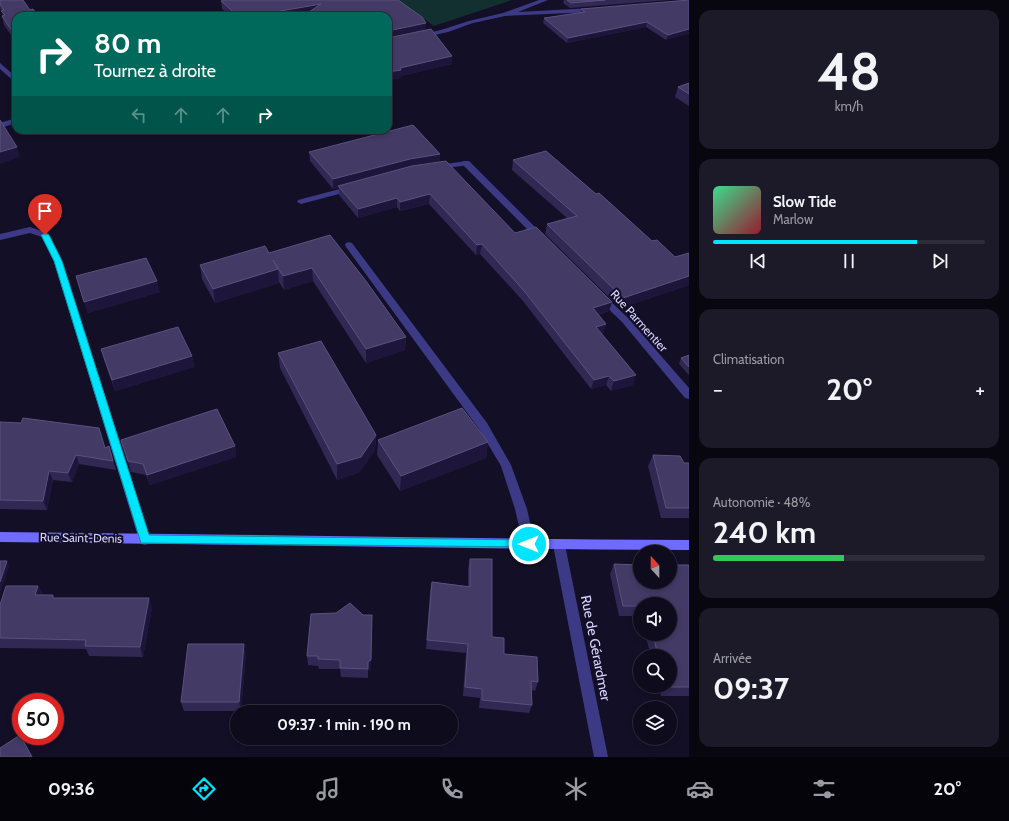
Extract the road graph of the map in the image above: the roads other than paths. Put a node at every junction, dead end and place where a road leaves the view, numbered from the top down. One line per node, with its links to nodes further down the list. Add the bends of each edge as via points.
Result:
1 (545, 0): 3 (street)
2 (600, 9): 3 (street)
3 (505, 14): 4 (street)
4 (411, 38)
5 (0, 65): 6 (street)
6 (12, 77)
7 (12, 122): 8 (street)
8 (0, 126)
9 (430, 169): 13 (street, via 466,163)
10 (359, 186): 11 (street)
11 (301, 202)
12 (0, 237): 18 (street, via 30,230 45,235 58,261)
13 (545, 242)
14 (349, 245): 19 (street, via 483,426 506,465 521,509)
15 (596, 292): 16 (street, Rue Parmentier, via 625,320)
16 (689, 395)
17 (0, 537): 18 (main road, Rue Saint-Denis)
18 (145, 540): 19 (main road, Rue Saint-Denis)
19 (529, 544): 20 (main road, Rue Saint-Denis)
20 (560, 545): 21 (main road, Rue Saint-Denis); 22 (street, Rue de Gérardmer)
21 (689, 545)
22 (601, 757)

